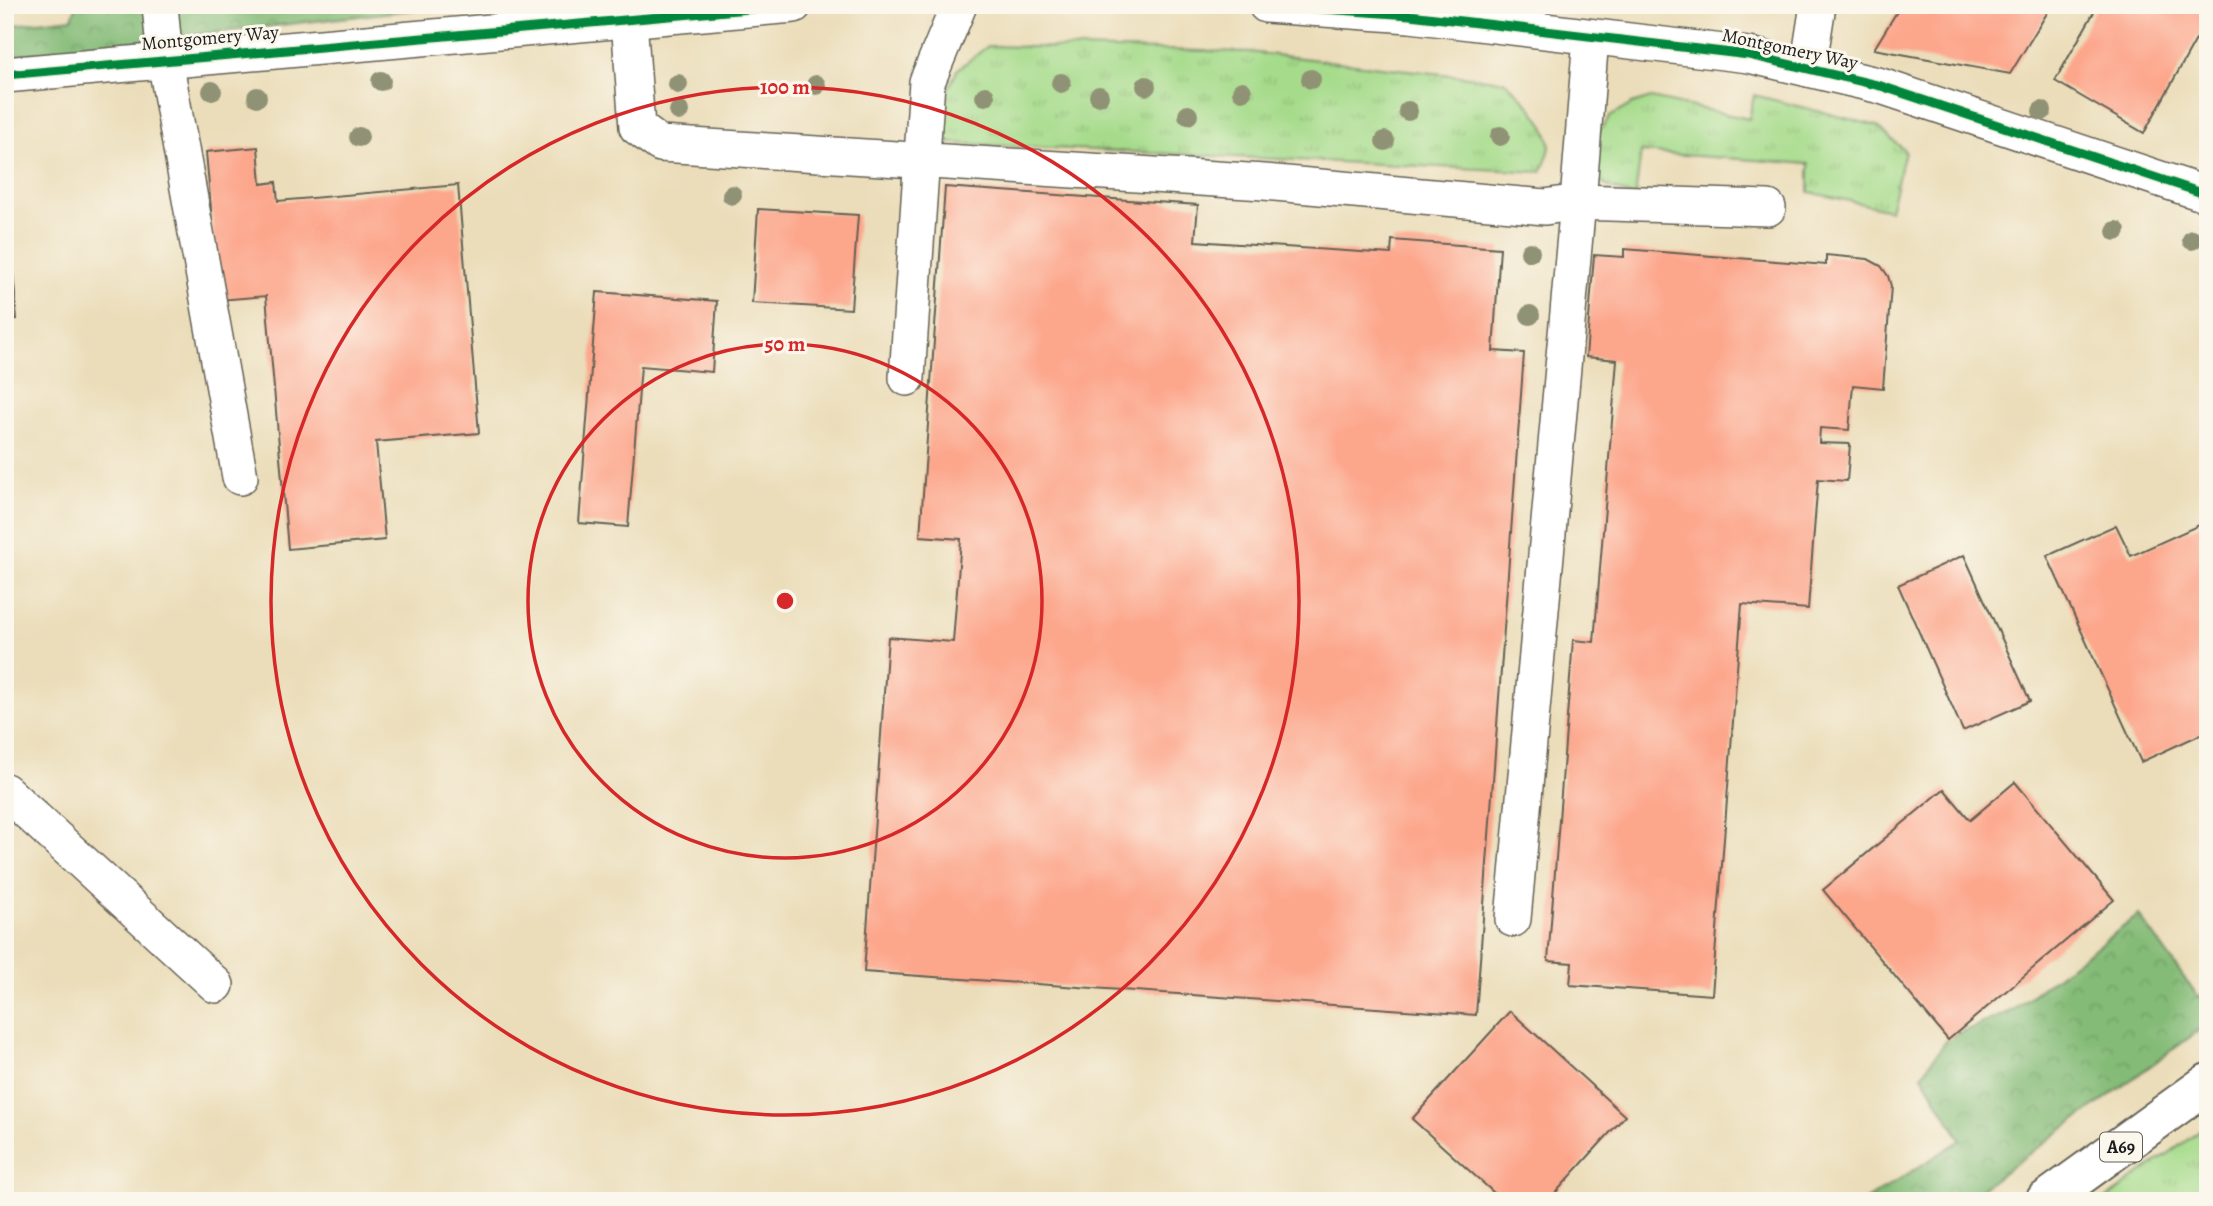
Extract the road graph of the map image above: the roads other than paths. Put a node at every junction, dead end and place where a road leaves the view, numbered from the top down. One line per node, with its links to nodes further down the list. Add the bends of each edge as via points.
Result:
1 (160, 5): 9 (street)
2 (794, 5): 7 (street, Montgomery Way)
3 (959, 5): 12 (street, via 927,82)
4 (1266, 5): 6 (street, Montgomery Way)
5 (1818, 5): 10 (street)
6 (1410, 10): 8 (street, Montgomery Way)
7 (612, 16): 9 (street, Montgomery Way); 12 (street, via 637,127 660,144)
8 (1591, 37): 10 (street, Montgomery Way, via 1749,55); 14 (street)
9 (165, 60): 11 (street, Montgomery Way); 17 (street)
10 (1808, 69): 13 (street, Montgomery Way, via 1881,86)
11 (5, 75)
12 (922, 160): 14 (street, via 1265,181 1545,206); 16 (street)
13 (2208, 195)
14 (1578, 202): 15 (street); 19 (street)
15 (1768, 208)
16 (907, 378)
17 (240, 477)
18 (5, 790): 20 (street)
19 (1513, 919)
20 (216, 985)
21 (2208, 1083): 22 (main road, A69)
22 (2045, 1201)

